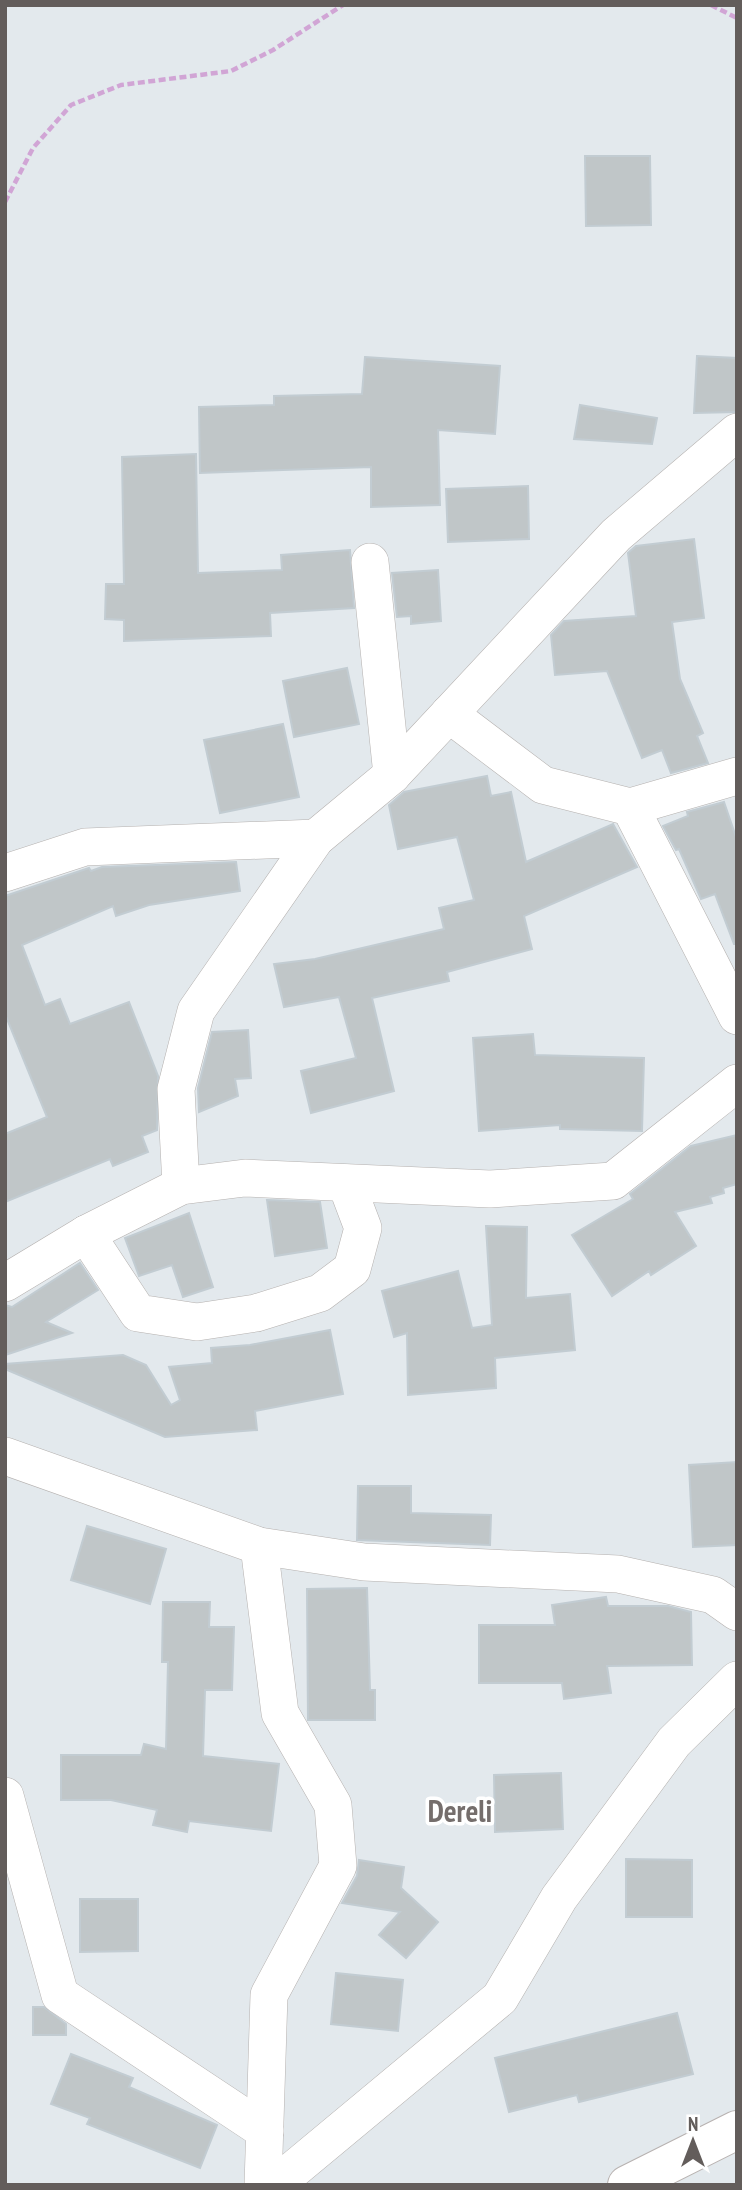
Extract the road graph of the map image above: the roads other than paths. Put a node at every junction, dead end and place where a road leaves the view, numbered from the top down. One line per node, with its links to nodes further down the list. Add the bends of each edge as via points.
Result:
1 (737, 432): 3 (street, via 617,535)
2 (370, 562): 4 (street)
3 (449, 714): 4 (street); 6 (street, via 543,785)
4 (392, 775): 7 (street)
5 (737, 776): 6 (street)
6 (630, 807): 9 (street)
7 (316, 838): 8 (street, via 85,847); 12 (street, via 196,1011 176,1089)
8 (5, 873)
9 (737, 1016)
10 (737, 1083): 11 (street, via 613,1181 490,1189)
11 (346, 1182): 12 (street, via 245,1178); 13 (street, via 363,1228 352,1269 320,1293 256,1313 197,1322 138,1313)
12 (181, 1185): 13 (street)
13 (86, 1234): 14 (street)
14 (5, 1283)
15 (5, 1455): 16 (street)
16 (259, 1546): 17 (street, via 364,1562 618,1574 713,1595); 21 (street, via 280,1713 333,1805 338,1866 269,1995)
17 (737, 1612)
18 (737, 1680): 23 (street, via 674,1742 559,1898 500,1998)
19 (5, 1796): 21 (street, via 60,1995)
20 (737, 2130): 24 (street)
21 (265, 2131): 22 (street)
22 (263, 2185)
23 (275, 2185)
24 (627, 2185)

